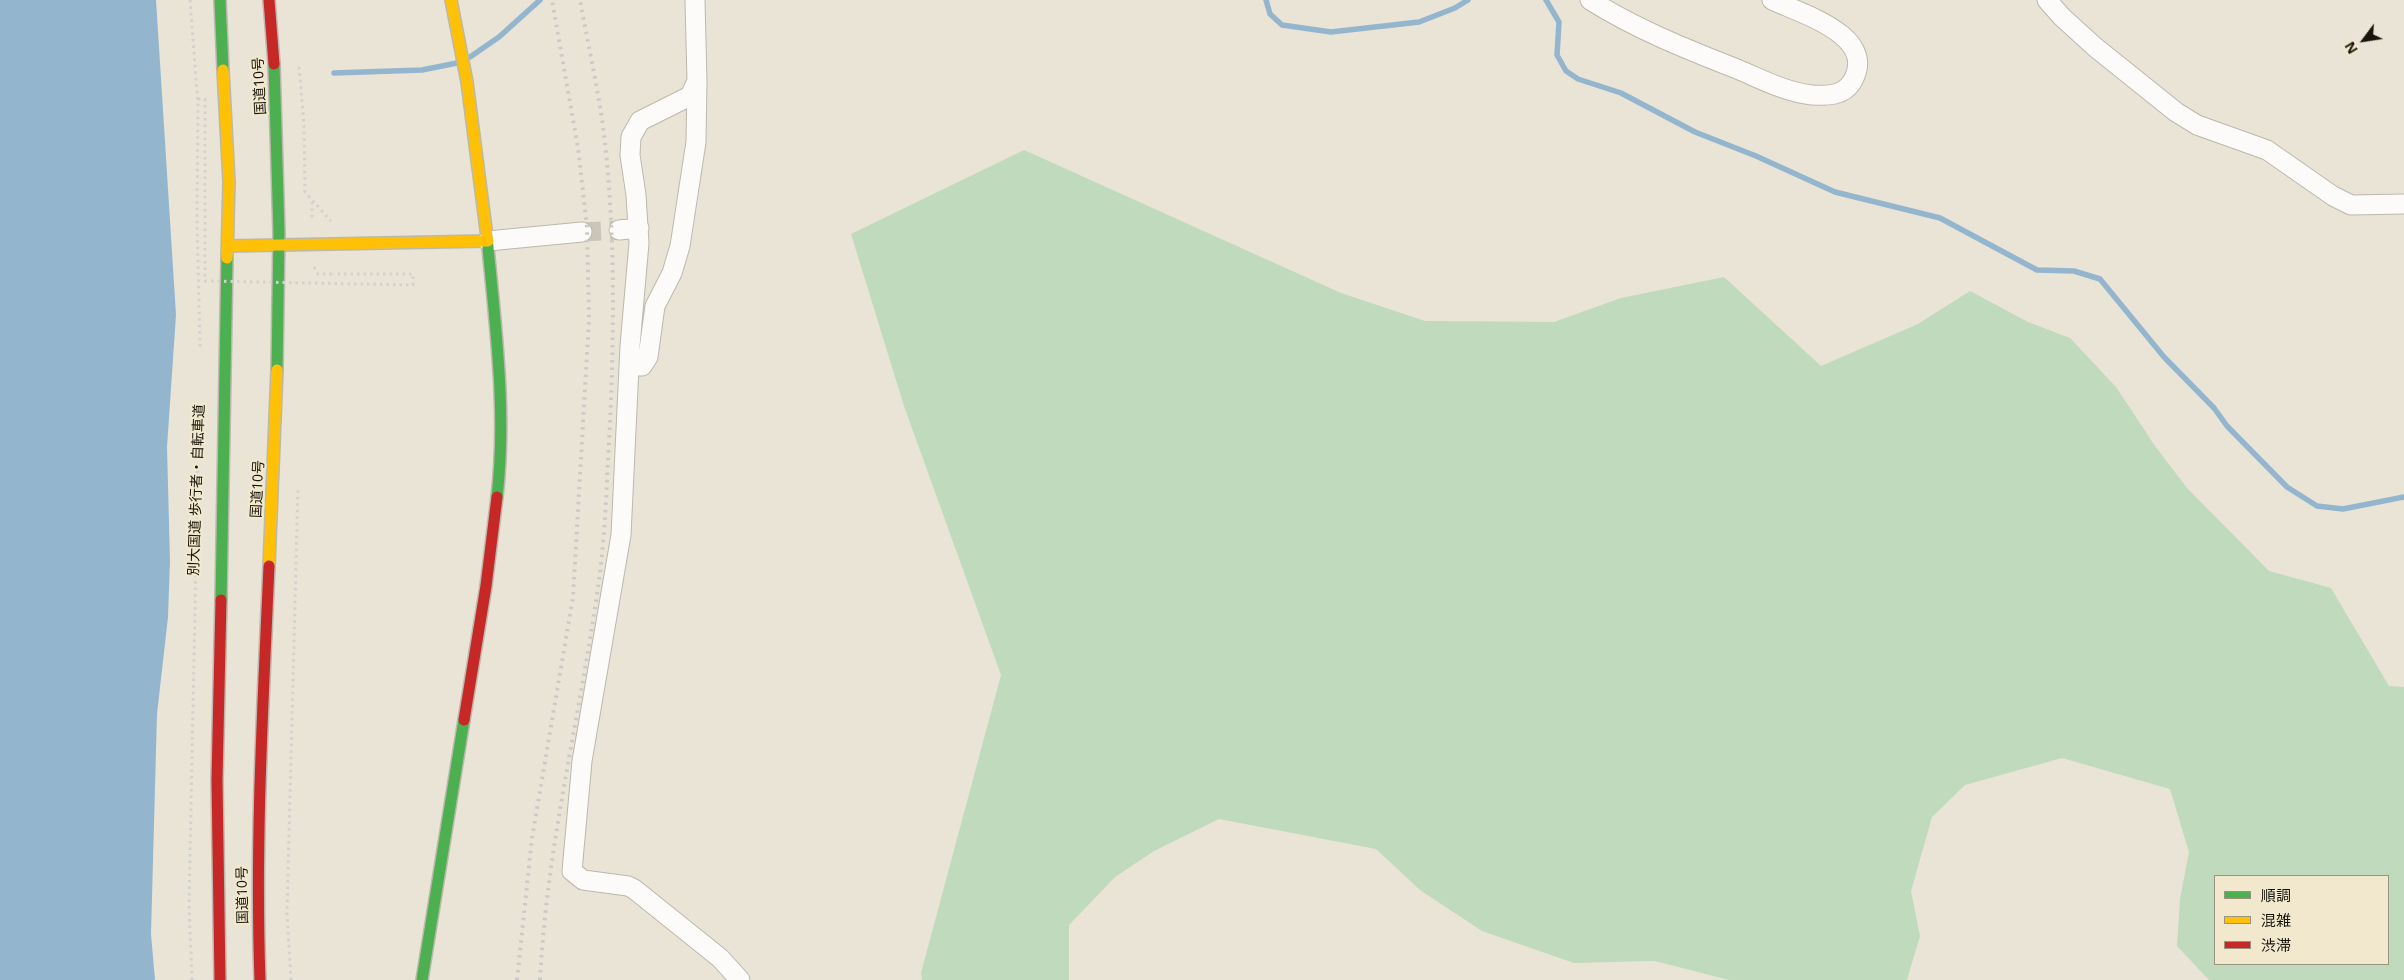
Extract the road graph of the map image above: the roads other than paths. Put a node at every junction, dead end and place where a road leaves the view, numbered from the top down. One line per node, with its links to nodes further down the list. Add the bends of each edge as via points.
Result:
1 (220, 0): 15 (main road, 国道10号, via 228,120)
2 (269, 0): 14 (main road, 国道10号, via 277,116)
3 (451, 0): 13 (main road, via 474,121)
4 (695, 0): 8 (street)
5 (1590, 0): 6 (street, via 1632,24 1789,91 1830,95 1848,88 1858,60 1851,42 1819,21)
6 (1772, 0)
7 (2047, 0): 9 (street, via 2095,47 2176,112 2198,125 2267,150 2351,205)
8 (697, 81): 10 (street, via 685,99 640,121 631,137 630,155); 16 (street, via 696,142 680,246 674,268 652,315 648,357 642,366)
9 (2404, 204)
10 (639, 228): 11 (street); 16 (street)
11 (620, 230)
12 (582, 232): 13 (street)
13 (488, 241): 14 (main road); 19 (main road, via 499,368 497,502)
14 (279, 245): 15 (main road); 18 (main road, 国道10号, via 276,418 257,828)
15 (228, 246): 17 (main road, 国道10号, via 217,780)
16 (629, 366): 20 (street, via 621,536 582,761 572,871 583,880 634,889 720,958)
17 (220, 980)
18 (260, 980)
19 (422, 980)
20 (740, 980)

